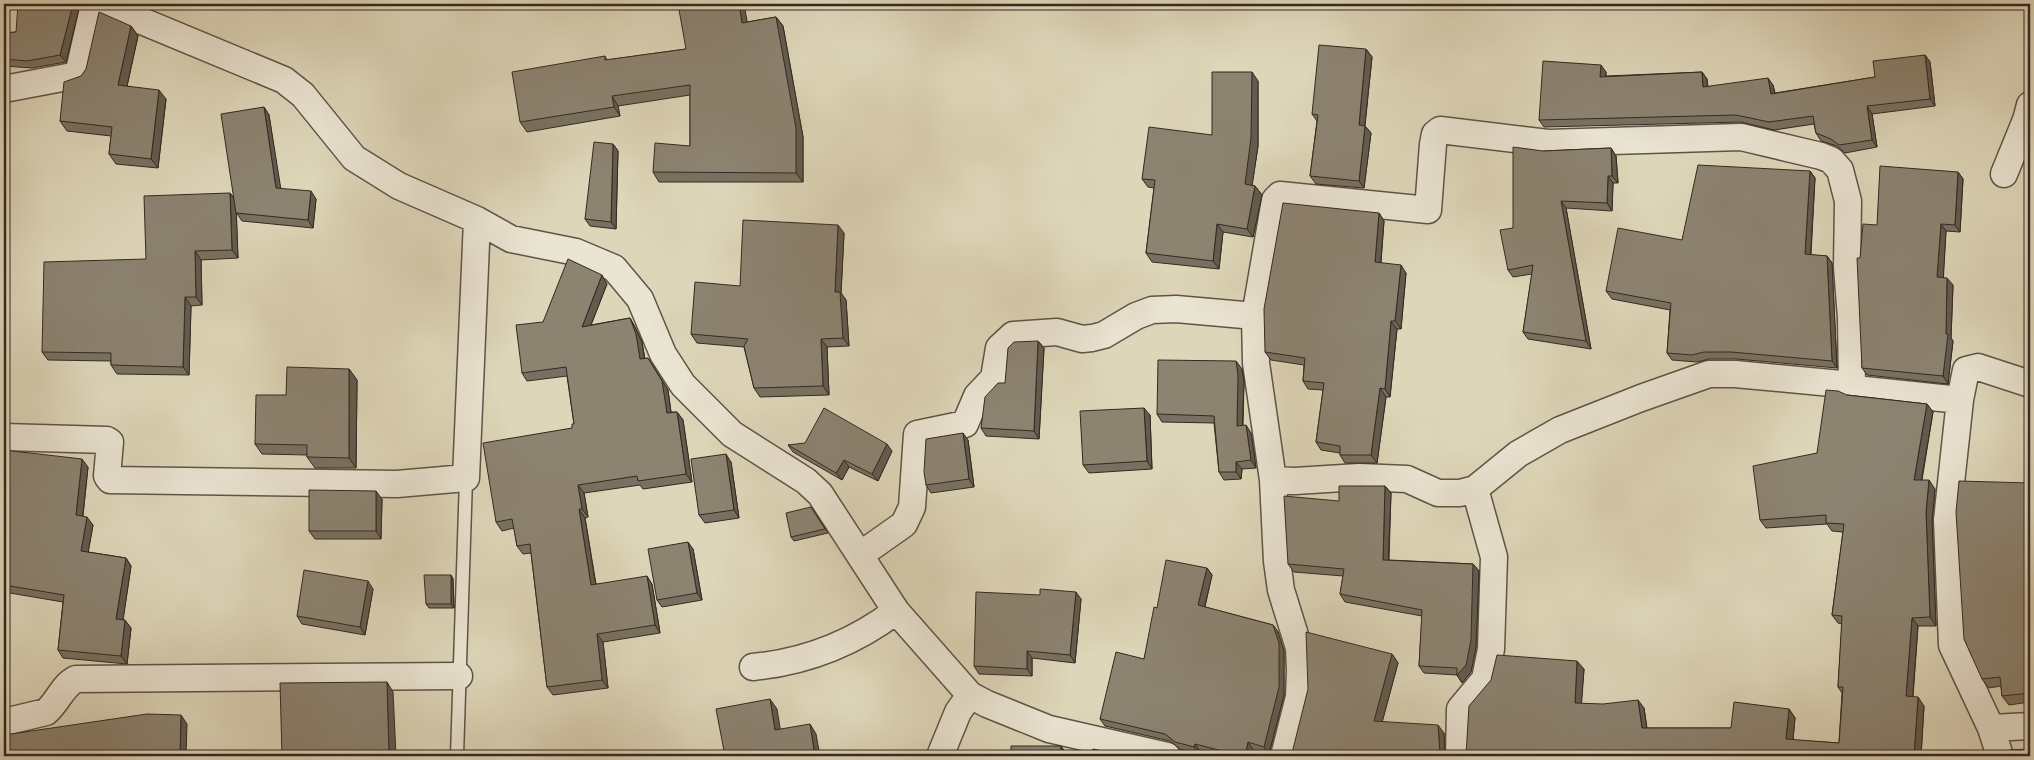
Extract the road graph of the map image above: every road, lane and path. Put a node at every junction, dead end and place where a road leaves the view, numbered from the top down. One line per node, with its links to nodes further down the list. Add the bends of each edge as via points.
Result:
1 (94, 4): 3 (street, via 78,75)
2 (101, 4): 6 (street, via 284,80 303,95 354,158 399,186)
3 (4, 89)
4 (2030, 105): 5 (street)
5 (2004, 174)
6 (477, 220): 12 (street); 15 (street, via 511,239 576,252 614,268 640,299 663,354 683,385 732,434 806,481 820,494)
7 (1255, 316): 9 (street, via 1275,200 1286,195 1428,210 1433,144 1440,130 1548,143 1741,138 1826,158 1840,170 1848,201); 13 (street, via 1256,363); 15 (street, via 1152,310 1092,338 1082,339 1057,332 1013,336 998,348 994,378 978,396 966,424 917,434 912,507 904,524)
8 (2030, 384): 10 (street, via 1978,367 1966,370)
9 (1852, 385): 10 (street, via 1863,392); 14 (street, via 1709,374 1560,430 1518,454)
10 (1960, 400): 22 (street, via 1947,512 1952,645)
11 (4, 437): 12 (street, via 108,440 107,476 110,480 397,484)
12 (466, 478): 18 (lane)
13 (1273, 480): 14 (street, via 1359,476 1407,478 1438,493); 26 (street, via 1281,590 1299,648 1300,671 1299,697)
14 (1475, 489): 27 (street, via 1494,558 1491,649 1485,679 1460,709)
15 (860, 555): 16 (street)
16 (896, 611): 17 (street, via 841,646 779,664); 19 (street)
17 (753, 667)
18 (459, 676): 20 (street, via 76,678 68,683 46,712); 23 (lane)
19 (970, 695): 24 (street, via 958,712); 25 (street, via 1049,729)
20 (4, 722)
21 (2030, 726): 22 (street)
22 (1991, 728): 28 (street)
23 (457, 756)
24 (940, 756)
25 (1167, 756)
26 (1284, 756)
27 (1459, 756)
28 (2000, 756)

